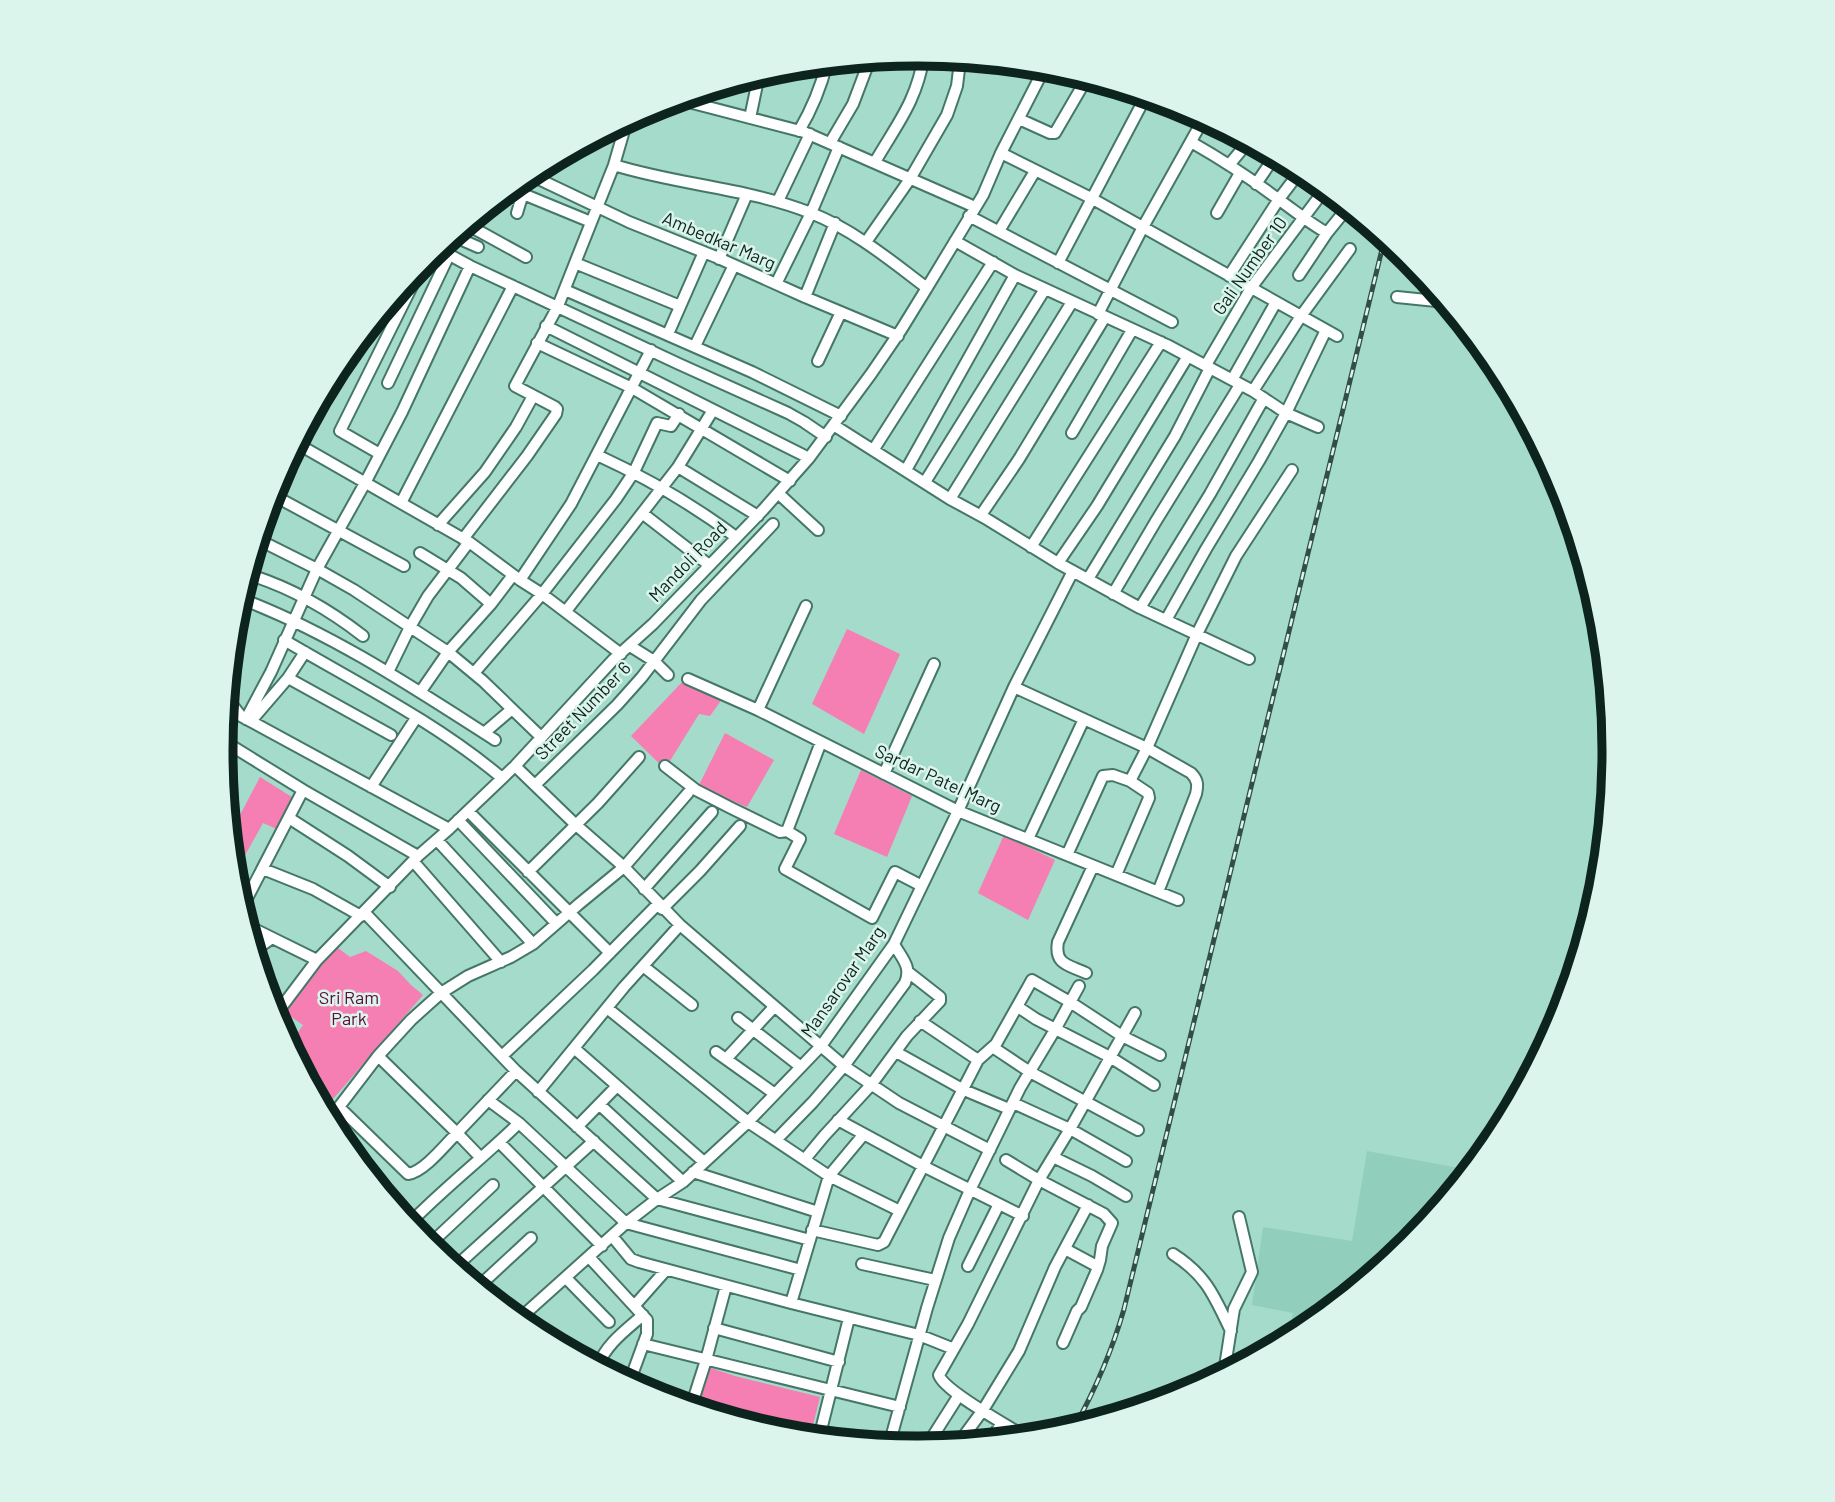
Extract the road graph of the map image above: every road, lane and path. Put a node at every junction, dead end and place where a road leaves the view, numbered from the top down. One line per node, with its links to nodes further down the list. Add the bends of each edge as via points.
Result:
1 (922, 66): 19 (street, via 912,101)
2 (959, 68): 25 (street, via 950,107)
3 (866, 69): 16 (street)
4 (824, 73): 13 (street)
5 (1039, 78): 11 (street, Mandoli Road)
6 (757, 86): 10 (street)
7 (1082, 87): 11 (street, via 1055,134)
8 (1139, 103): 34 (street)
9 (695, 104): 10 (street)
10 (750, 118): 13 (street)
11 (1019, 119): 18 (street, Mandoli Road)
12 (1199, 128): 15 (street)
13 (804, 132): 16 (street); 36 (street)
14 (623, 133): 21 (street)
15 (1191, 142): 22 (street); 46 (street)
16 (834, 145): 19 (street); 40 (street)
17 (1242, 149): 22 (street)
18 (1002, 153): 23 (street); 38 (street, Mandoli Road)
19 (875, 162): 25 (street)
20 (1270, 164): 28 (street)
21 (614, 165): 30 (street); 37 (street)
22 (1229, 165): 24 (street)
23 (1035, 170): 34 (street); 48 (street)
24 (1240, 173): 28 (street); 41 (street)
25 (910, 179): 38 (street); 52 (street)
26 (1294, 179): 35 (street)
27 (540, 180): 37 (street, Ambedkar Marg)
28 (1256, 184): 35 (street)
29 (523, 192): 32 (street)
30 (747, 194): 36 (street); 58 (street)
31 (518, 196): 32 (street)
32 (522, 197): 39 (street); 44 (street)
33 (1319, 197): 43 (street, Gali Number 10)
34 (1091, 198): 46 (street); 61 (street)
35 (1279, 199): 43 (street); 66 (street)
36 (778, 201): 40 (street)
37 (597, 208): 44 (street); 55 (street, Ambedkar Marg)
38 (972, 211): 48 (street); 51 (street, Mandoli Road)
39 (517, 213)
40 (811, 213): 45 (street); 67 (street)
41 (1217, 213)
42 (1342, 214): 49 (street)
43 (1303, 219): 49 (street); 70 (street, Gali Number 10)
44 (591, 222): 60 (street)
45 (835, 223): 52 (street); 75 (street)
46 (1143, 227): 66 (street); 73 (street)
47 (475, 229): 57 (street)
48 (999, 231): 61 (street)
49 (1327, 233): 65 (street)
50 (462, 240): 53 (street)
51 (955, 241): 59 (street); 69 (street, Mandoli Road)
52 (866, 242): 69 (street)
53 (478, 247)
54 (1350, 249): 84 (street)
55 (704, 252): 58 (street, Ambedkar Marg); 81 (street)
56 (449, 255): 63 (street); 100 (street)
57 (526, 257)
58 (719, 259): 62 (street, Ambedkar Marg)
59 (993, 262): 64 (street); 115 (street)
60 (575, 263): 72 (street); 81 (street)
61 (1058, 263): 73 (street)
62 (734, 265): 67 (street, Ambedkar Marg); 94 (street)
63 (470, 266): 68 (street); 116 (street)
64 (1016, 275): 71 (street); 120 (street)
65 (1299, 275)
66 (1228, 276): 70 (street)
67 (776, 284): 75 (street, Ambedkar Marg)
68 (513, 286): 80 (street); 130 (street)
69 (927, 288): 90 (street, Mandoli Road)
70 (1251, 288): 79 (street); 98 (street, Gali Number 10)
71 (1045, 289): 78 (street); 124 (street)
72 (565, 290): 80 (street); 89 (street)
73 (1111, 290): 83 (street); 85 (street)
74 (408, 295): 116 (street, via 340,431)
75 (805, 297): 82 (street, Ambedkar Marg)
76 (1397, 297): 77 (street)
77 (1433, 301)
78 (1072, 302): 83 (street); 129 (street)
79 (1276, 302): 84 (street); 101 (street)
80 (558, 306): 86 (street); 95 (street)
81 (680, 306): 89 (street)
82 (841, 312): 90 (street, Ambedkar Marg); 97 (street)
83 (1101, 315): 87 (street); 133 (street)
84 (1301, 316): 88 (street); 103 (street)
85 (1171, 322)
86 (547, 326): 93 (street); 99 (street)
87 (1132, 330): 92 (street); 112 (street)
88 (1326, 330): 91 (street); 107 (street)
89 (668, 334): 94 (street)
90 (898, 336): 109 (street, Mandoli Road)
91 (1337, 336)
92 (1161, 342): 96 (street); 141 (street)
93 (537, 343): 102 (street); 104 (street, via 515,386)
94 (695, 346): 109 (street, via 811,400)
95 (651, 350): 99 (street); 113 (street, via 797,417)
96 (1188, 356): 98 (street); 143 (street)
97 (818, 361)
98 (1208, 367): 101 (street); 151 (street, Gali Number 10, via 1175,436)
99 (640, 373): 102 (street); 106 (street)
100 (388, 383)
101 (1236, 383): 103 (street); 153 (street)
102 (632, 388): 108 (street); 117 (street)
103 (1253, 391): 105 (street)
104 (533, 396): 135 (street, via 485,472); 139 (street, via 555,407 556,414)
105 (1264, 398): 107 (street); 158 (street)
106 (713, 410): 111 (street); 118 (street)
107 (1286, 413): 110 (street); 160 (street)
108 (679, 414): 111 (street); 122 (street, via 671,426 657,423)
109 (838, 421): 113 (street, Mandoli Road); 115 (street)
110 (1318, 427)
111 (702, 428): 119 (street); 123 (street)
112 (1072, 433)
113 (826, 437): 118 (street, Mandoli Road)
114 (304, 448): 125 (street)
115 (873, 449): 120 (street)
116 (380, 454): 125 (street)
117 (597, 455): 122 (street); 150 (street, via 571,504)
118 (809, 458): 123 (street, Mandoli Road)
119 (678, 467): 126 (street); 132 (street)
120 (906, 470): 124 (street)
121 (1292, 470): 163 (street, via 1236,556)
122 (634, 472): 126 (street); 152 (street)
123 (790, 481): 127 (street, Mandoli Road)
124 (925, 482): 129 (street)
125 (365, 483): 130 (street); 136 (street)
126 (662, 488): 131 (street); 138 (street)
127 (779, 494): 132 (street, Mandoli Road); 137 (street)
128 (281, 499): 136 (street)
129 (950, 499): 133 (street)
130 (401, 503): 135 (street)
131 (642, 513): 144 (street); 159 (street)
132 (758, 516): 138 (street, Mandoli Road)
133 (981, 516): 141 (street)
134 (773, 524): 171 (street, Street Number 6, via 701,600)
135 (438, 525): 139 (street)
136 (339, 530): 145 (street); 146 (street)
137 (818, 530)
138 (736, 537): 144 (street, Mandoli Road)
139 (466, 541): 147 (street); 150 (street)
140 (265, 543): 146 (street)
141 (1031, 547): 143 (street)
142 (420, 553): 147 (street)
143 (1058, 563): 148 (street)
144 (709, 565): 166 (street, Mandoli Road)
145 (404, 566)
146 (317, 569): 154 (street); 162 (street)
147 (449, 570): 156 (street); 162 (street)
148 (1073, 571): 151 (street); 178 (street, Mansarovar Marg)
149 (256, 576): 154 (street)
150 (517, 577): 152 (street); 156 (street)
151 (1088, 579): 153 (street)
152 (542, 594): 159 (street); 174 (street)
153 (1114, 594): 158 (street)
154 (304, 596): 161 (street); 164 (street)
155 (249, 602): 161 (street)
156 (491, 604): 168 (street)
157 (806, 606): 182 (street)
158 (1140, 608): 160 (street)
159 (566, 611): 169 (street)
160 (1166, 620): 163 (street)
161 (293, 621): 165 (street); 173 (street)
162 (410, 627): 168 (street); 173 (street)
163 (1197, 635): 170 (street); 192 (street)
164 (362, 636)
165 (284, 640): 167 (street); 185 (street)
166 (630, 646): 169 (street, Mandoli Road); 171 (street)
167 (305, 652): 176 (street); 183 (street)
168 (448, 652): 174 (street); 179 (street)
169 (621, 654): 188 (street, Mandoli Road)
170 (1249, 659)
171 (654, 661): 175 (street); 199 (street, Street Number 6, via 617,705)
172 (934, 664): 196 (street)
173 (388, 672): 179 (street)
174 (474, 673): 181 (street)
175 (668, 675)
176 (288, 678): 185 (street); 187 (street)
177 (688, 679): 182 (street, Sardar Patel Marg)
178 (1014, 687): 184 (street); 204 (street, Mansarovar Marg)
179 (425, 694): 183 (street); 186 (street)
180 (234, 709): 185 (street)
181 (512, 709): 186 (street); 188 (street)
182 (758, 710): 190 (street, Sardar Patel Marg)
183 (418, 719): 197 (street); 200 (street)
184 (1084, 719): 192 (street); 212 (street)
185 (248, 720): 200 (street)
186 (484, 733): 189 (street)
187 (391, 735)
188 (541, 737): 194 (street, Mandoli Road)
189 (495, 740)
190 (821, 742): 196 (street, Sardar Patel Marg); 211 (street)
191 (233, 747): 201 (street)
192 (1147, 748): 198 (street); 224 (street, via 1191,773 1198,786)
193 (639, 757): 208 (street)
194 (515, 766): 197 (street, Mandoli Road); 199 (street)
195 (665, 766): 211 (street, via 696,790 780,832)
196 (884, 774): 204 (street, Sardar Patel Marg)
197 (502, 778): 203 (street, Mandoli Road)
198 (1130, 781): 214 (street, via 1103,776); 220 (street, via 1149,797)
199 (535, 785): 208 (street)
200 (371, 787): 210 (street)
201 (303, 790): 206 (street); 215 (street)
202 (688, 793): 217 (street)
203 (468, 811): 207 (street, Mandoli Road); 219 (street)
204 (958, 811): 212 (street, Sardar Patel Marg); 221 (street, Mansarovar Marg)
205 (712, 812): 223 (street)
206 (289, 818): 218 (street); 222 (street)
207 (458, 820): 210 (street, Mandoli Road); 230 (street)
208 (575, 824): 217 (street); 219 (street)
209 (740, 825): 227 (street, via 700,871)
210 (449, 829): 213 (street, Mandoli Road)
211 (787, 831): 221 (street, via 800,839 785,869 872,918 895,872)
212 (1028, 839): 214 (street, Sardar Patel Marg)
213 (437, 840): 215 (street, Mandoli Road); 234 (street)
214 (1067, 855): 216 (street, Sardar Patel Marg)
215 (416, 859): 222 (street, Mandoli Road); 239 (street)
216 (1093, 866): 220 (street, Sardar Patel Marg); 242 (street, via 1056,953 1065,964)
217 (624, 867): 223 (street); 228 (street)
218 (263, 869): 225 (street); 229 (street)
219 (528, 872): 228 (street)
220 (1116, 875): 224 (street, Sardar Patel Marg)
221 (922, 886): 235 (street, Mansarovar Marg)
222 (390, 887): 229 (street, Mandoli Road)
223 (644, 889): 227 (street)
224 (1158, 892): 226 (street, Sardar Patel Marg)
225 (248, 895)
226 (1178, 900)
227 (660, 906): 231 (street); 237 (street)
228 (569, 912): 230 (street); 237 (street)
229 (363, 914): 238 (street, Mandoli Road); 244 (street)
230 (556, 923): 234 (street)
231 (680, 925): 240 (street); 248 (street)
232 (257, 930): 233 (street)
233 (272, 938): 236 (street); 238 (street)
234 (533, 944): 239 (street)
235 (894, 944): 241 (street); 257 (street, Mansarovar Marg)
236 (261, 946)
237 (610, 953): 264 (street)
238 (317, 960): 247 (street, Mandoli Road)
239 (501, 962): 244 (street)
240 (643, 966): 246 (street); 250 (street)
241 (908, 972): 253 (street, via 940,998); 268 (street, via 905,983)
242 (1086, 973)
243 (1079, 986): 245 (street)
244 (441, 993): 263 (street); 264 (street)
245 (1070, 1002): 249 (street, via 1033,980); 254 (street); 256 (street)
246 (692, 1005)
247 (282, 1006)
248 (774, 1007): 255 (street); 257 (street)
249 (1018, 1007): 254 (street); 259 (street)
250 (607, 1008): 258 (street); 285 (street)
251 (1135, 1013): 256 (street)
252 (738, 1018): 255 (street)
253 (920, 1021): 261 (street); 267 (street)
254 (1056, 1028): 265 (street); 271 (street)
255 (752, 1029): 266 (street); 269 (street)
256 (1122, 1036): 262 (street); 265 (street)
257 (821, 1046): 268 (street); 269 (street, Mansarovar Marg)
258 (574, 1048): 273 (street); 276 (street)
259 (994, 1048): 267 (street); 271 (street)
260 (716, 1052): 266 (street)
261 (895, 1052): 274 (street); 275 (street)
262 (1160, 1055)
263 (378, 1056): 282 (street); 291 (street)
264 (502, 1056): 270 (street)
265 (1110, 1057): 272 (street); 279 (street)
266 (726, 1059): 277 (street)
267 (978, 1060): 275 (street)
268 (844, 1066): 274 (street); 293 (street)
269 (801, 1067): 277 (street, Mansarovar Marg)
270 (516, 1071): 276 (street); 278 (street)
271 (1030, 1072): 279 (street); 281 (street)
272 (1154, 1085)
273 (617, 1086): 280 (street); 302 (street)
274 (870, 1086): 284 (street); 288 (street)
275 (964, 1090): 281 (street); 288 (street)
276 (538, 1092): 287 (street)
277 (775, 1094): 285 (street, Mansarovar Marg)
278 (488, 1100): 286 (street); 291 (street)
279 (1085, 1101): 289 (street); 290 (street)
280 (600, 1105): 287 (street); 308 (street)
281 (1011, 1106): 289 (street); 296 (street)
282 (339, 1107): 283 (street); 291 (street, via 411,1174)
283 (336, 1111)
284 (838, 1120): 292 (street); 299 (street)
285 (748, 1122): 293 (street); 302 (street, Mansarovar Marg)
286 (519, 1123): 294 (street); 303 (street)
287 (577, 1127): 295 (street)
288 (944, 1128): 296 (street); 304 (street)
289 (1070, 1129): 298 (street); 301 (street)
290 (1138, 1130)
291 (457, 1133): 297 (street)
292 (864, 1134): 304 (street); 306 (street)
293 (776, 1140): 299 (street)
294 (499, 1142): 297 (street); 310 (street)
295 (594, 1142): 303 (street); 313 (street)
296 (990, 1150): 311 (street)
297 (480, 1157): 319 (street)
298 (1053, 1157): 307 (street); 312 (street)
299 (805, 1159): 306 (street)
300 (1006, 1160): 307 (street)
301 (1126, 1161)
302 (704, 1162): 305 (street, Mansarovar Marg)
303 (567, 1166): 310 (street); 321 (street)
304 (923, 1166): 311 (street); 316 (street)
305 (693, 1172): 308 (street, Mansarovar Marg); 317 (street)
306 (829, 1176): 316 (street); 317 (street)
307 (1039, 1180): 315 (street); 318 (street)
308 (683, 1182): 313 (street, Mansarovar Marg)
309 (493, 1185): 325 (street)
310 (543, 1188): 326 (street); 330 (street)
311 (970, 1190): 314 (street); 337 (street)
312 (1126, 1196)
313 (657, 1199): 321 (street, Mansarovar Marg); 322 (street)
314 (999, 1204): 318 (street); 333 (street)
315 (1088, 1205): 327 (street); 349 (street, via 1112,1223 1094,1277)
316 (900, 1211): 322 (street, via 881,1245)
317 (818, 1212): 322 (street)
318 (1023, 1216): 351 (street)
319 (417, 1217)
320 (1239, 1217): 347 (street, via 1252,1272 1234,1309)
321 (626, 1223): 323 (street, Mansarovar Marg); 335 (street)
322 (811, 1235): 335 (street)
323 (612, 1237): 326 (street, Mansarovar Marg); 334 (street, via 631,1259)
324 (531, 1238): 338 (street)
325 (437, 1239)
326 (603, 1246): 329 (street, Mansarovar Marg)
327 (1066, 1249): 332 (street); 361 (street, via 1019,1351)
328 (1173, 1254): 347 (street, via 1212,1290)
329 (589, 1257): 336 (street, Mansarovar Marg); 341 (street)
330 (461, 1262)
331 (862, 1264): 337 (street)
332 (1093, 1264)
333 (968, 1266)
334 (666, 1270): 339 (street); 341 (street)
335 (800, 1270): 340 (street)
336 (566, 1278): 342 (street, Mansarovar Marg); 345 (street)
337 (935, 1280): 348 (street)
338 (485, 1281)
339 (726, 1286): 340 (street); 346 (street)
340 (791, 1303): 344 (street)
341 (635, 1305): 343 (street)
342 (527, 1312)
343 (643, 1315): 350 (street, via 648,1324); 352 (street)
344 (849, 1318): 348 (street); 354 (street)
345 (609, 1322)
346 (714, 1328): 353 (street); 354 (street)
347 (1231, 1331): 355 (street)
348 (919, 1335): 351 (street); 360 (street)
349 (1063, 1343)
350 (643, 1344): 353 (street); 356 (street)
351 (954, 1349): 358 (street, via 939,1378)
352 (602, 1358)
353 (706, 1360): 357 (street); 359 (street)
354 (839, 1362): 357 (street)
355 (1226, 1362)
356 (633, 1373)
357 (832, 1391): 360 (street); 363 (street)
358 (959, 1395): 361 (street); 368 (street)
359 (694, 1398)
360 (900, 1407): 367 (street)
361 (982, 1410): 362 (street); 366 (street)
362 (1002, 1423): 364 (street); 365 (street)
363 (822, 1429)
364 (1012, 1429)
365 (997, 1431)
366 (965, 1434)
367 (893, 1435)
368 (933, 1435)

